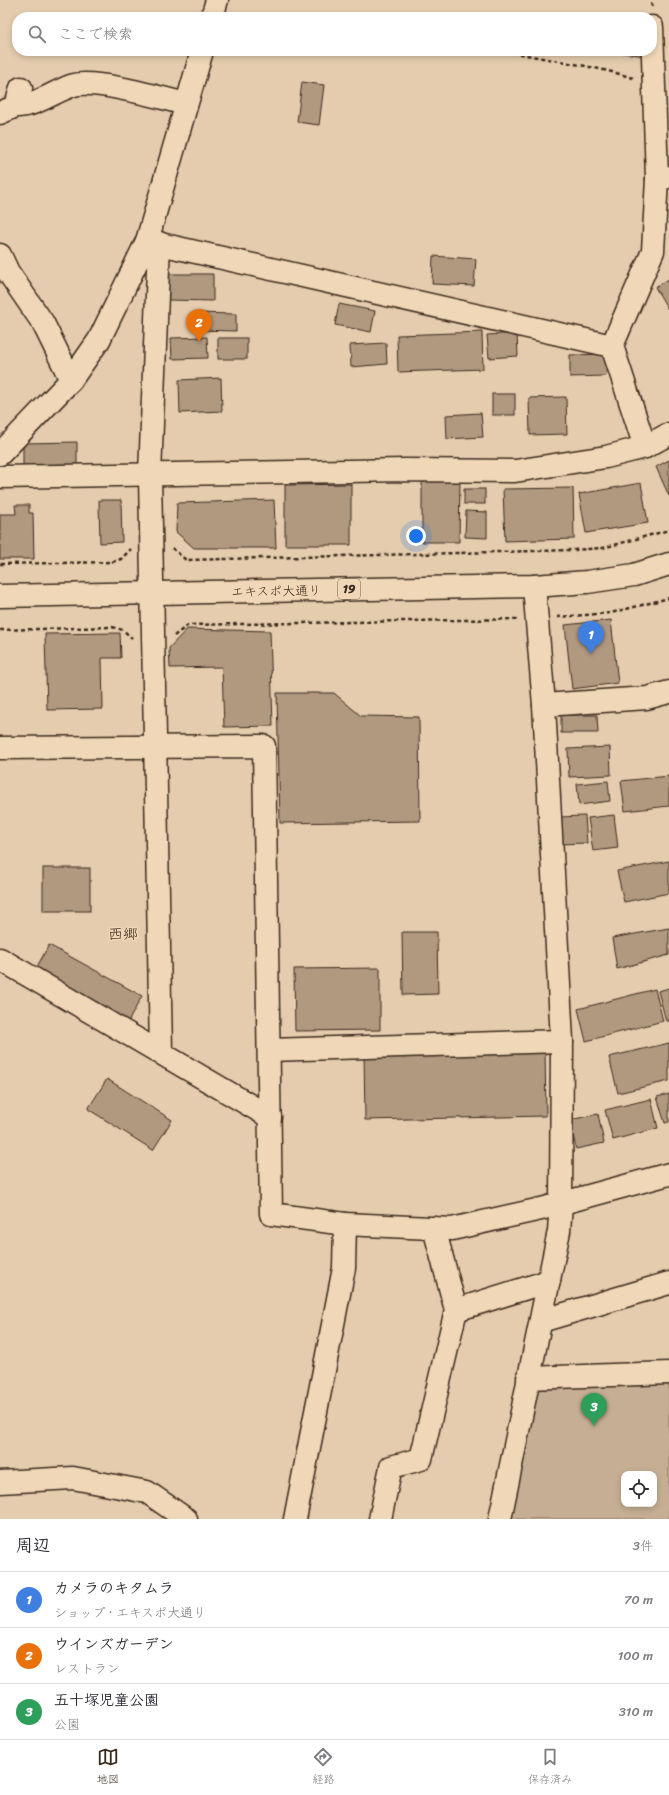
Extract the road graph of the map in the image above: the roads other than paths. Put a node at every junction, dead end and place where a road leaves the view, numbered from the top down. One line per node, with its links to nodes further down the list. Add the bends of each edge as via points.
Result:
1 (218, 0): 2 (street)
2 (214, 12)
3 (200, 56): 6 (street)
4 (653, 56): 7 (street)
5 (12, 102): 6 (street, via 26,106 75,85 91,85 132,90)
6 (186, 104): 8 (street)
7 (663, 178): 10 (street, via 653,251)
8 (153, 242): 10 (street); 11 (street, via 99,340); 15 (street)
9 (0, 255): 11 (street, via 8,272 43,323)
10 (612, 346): 13 (street)
11 (71, 380): 14 (street)
12 (669, 434): 13 (street)
13 (644, 447): 15 (street, via 606,458 515,471 405,470)
14 (0, 454)
15 (150, 475): 16 (street); 19 (street)
16 (0, 477)
17 (669, 564): 18 (street, エキスポ大通り / 19, via 626,576)
18 (534, 586): 19 (street, エキスポ大通り / 19); 22 (street)
19 (152, 593): 20 (street, エキスポ大通り / 19); 23 (street)
20 (0, 596)
21 (669, 692): 22 (street, via 647,698)
22 (544, 705): 26 (street)
23 (154, 747): 24 (street); 27 (street, via 264,746); 28 (street)
24 (0, 748)
25 (0, 959): 28 (street)
26 (562, 1041): 27 (street); 31 (street)
27 (269, 1050): 29 (street)
28 (161, 1053): 29 (street)
29 (270, 1117): 32 (street, via 271,1214)
30 (669, 1174): 31 (street)
31 (561, 1204): 33 (street, via 452,1229); 34 (street, via 559,1231)
32 (345, 1224): 33 (street); 42 (street, via 344,1268)
33 (434, 1228): 36 (street)
34 (549, 1281): 36 (street); 37 (street)
35 (669, 1283): 37 (street)
36 (456, 1310): 43 (street, via 421,1460 391,1467)
37 (541, 1321): 39 (street)
38 (669, 1373): 39 (street)
39 (528, 1378): 44 (street)
40 (0, 1482): 41 (street, via 73,1478 147,1492)
41 (186, 1519)
42 (295, 1519)
43 (380, 1519)
44 (500, 1519)

